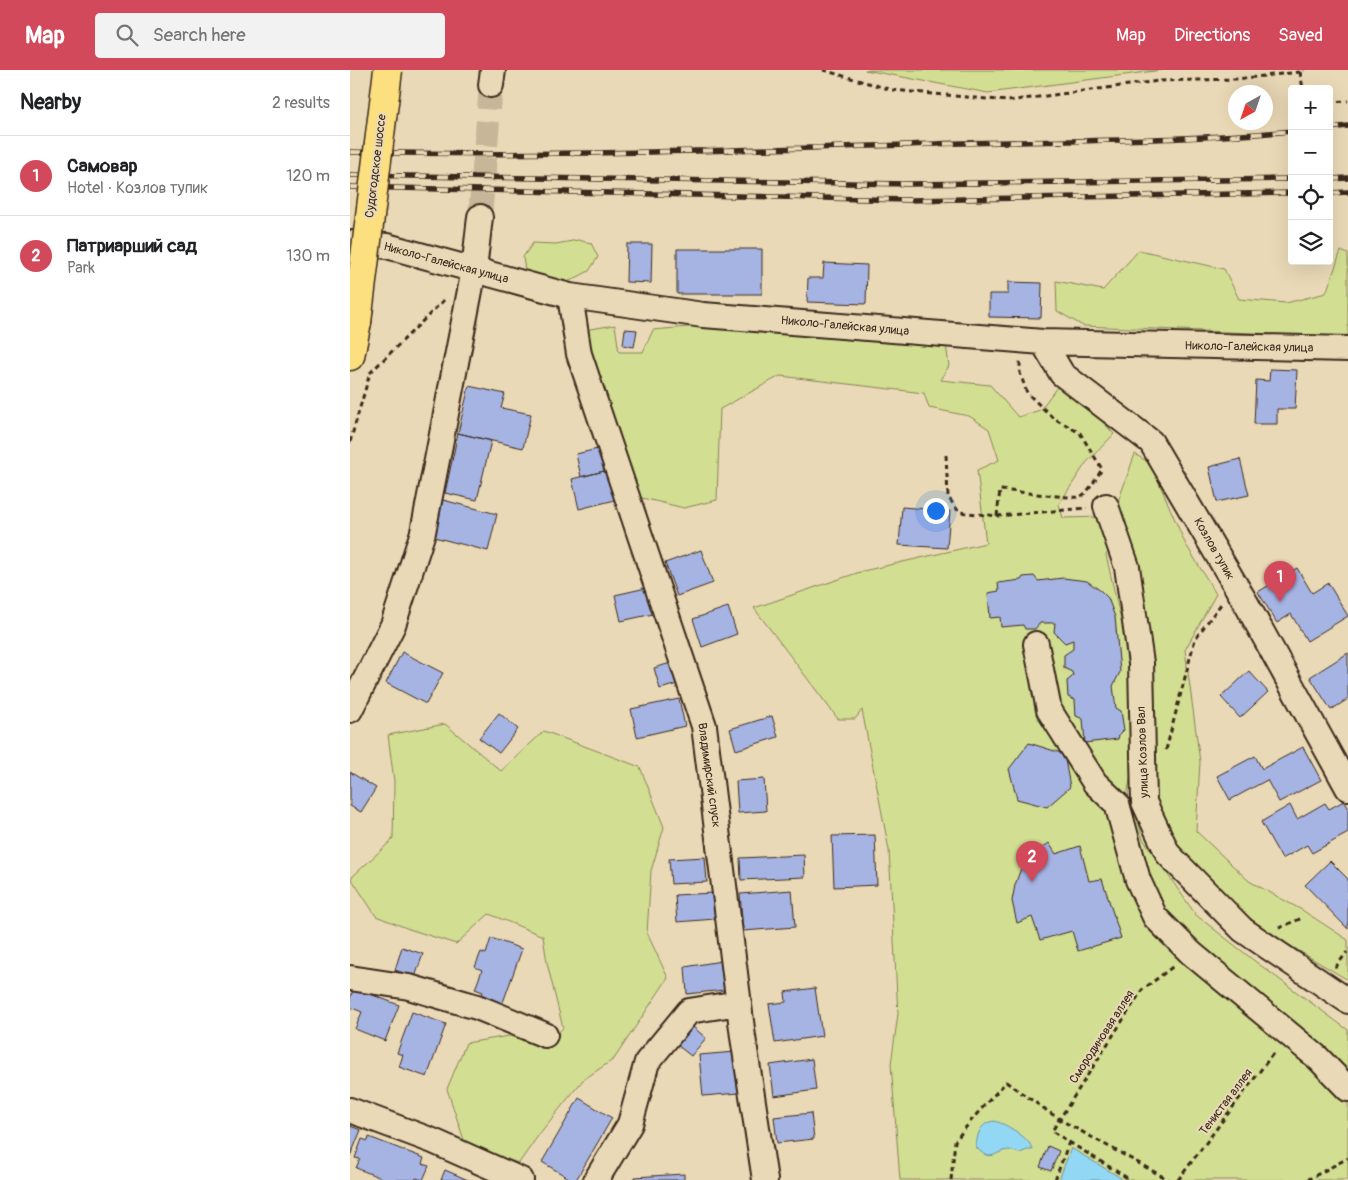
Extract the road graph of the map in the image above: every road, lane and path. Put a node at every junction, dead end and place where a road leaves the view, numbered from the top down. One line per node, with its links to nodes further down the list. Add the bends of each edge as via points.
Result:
1 (388, 70): 15 (main road, Судогодское шоссе, bridge)
2 (823, 70): 3 (path, via 892,90 1008,101 1159,82 1236,79)
3 (1302, 71): 4 (path)
4 (1303, 85)
5 (1348, 101): 6 (path)
6 (1333, 102)
7 (480, 217): 9 (street)
8 (350, 243): 9 (street, Николо-Галейская улица, via 387,246)
9 (474, 270): 10 (street, Николо-Галейская улица); 22 (street, via 423,532 393,625)
10 (570, 296): 12 (street, Николо-Галейская улица, via 703,315); 28 (street, Владимирский спуск, via 579,354 704,726)
11 (437, 307): 16 (path, via 370,373)
12 (1019, 340): 13 (street, Николо-Галейская улица); 19 (path, via 1020,373 1027,393 1052,417 1080,433 1102,469 1082,496 1075,498 1000,490)
13 (1042, 342): 14 (street, Николо-Галейская улица); 20 (street, Козлов тупик, via 1062,374 1151,442)
14 (1348, 349)
15 (350, 356)
16 (350, 442)
17 (946, 454): 19 (path, via 948,497 959,512)
18 (1106, 506): 19 (path); 27 (street, улица Козлов Вал, via 1127,567 1140,663 1144,802 1168,854 1244,930)
19 (997, 516)
20 (1236, 586): 23 (path, via 1194,639); 24 (street, Козлов тупик)
21 (1036, 644): 25 (street, via 1049,710 1095,783 1117,804 1138,880 1155,917)
22 (350, 710)
23 (1166, 751)
24 (1348, 788)
25 (1191, 953): 29 (street); 33 (path, Смородиновая аллея, via 1142,990)
26 (350, 978): 30 (street, via 410,987 477,1007)
27 (1348, 1002)
28 (739, 1003): 37 (street, via 689,1011 647,1062 630,1124); 38 (street, Владимирский спуск)
29 (1288, 1034): 31 (street, via 1318,1058); 43 (path, Тенистая аллея)
30 (545, 1035)
31 (1348, 1089)
32 (350, 1110): 36 (street, via 433,1141)
33 (1059, 1119): 34 (path, via 1052,1132); 39 (path, via 1006,1082 955,1141); 42 (path)
34 (1069, 1142): 40 (path); 41 (path)
35 (1348, 1158): 44 (path)
36 (521, 1180)
37 (596, 1180)
38 (765, 1180)
39 (951, 1180)
40 (1054, 1180)
41 (1128, 1180)
42 (1169, 1180)
43 (1178, 1180)
44 (1307, 1180)

